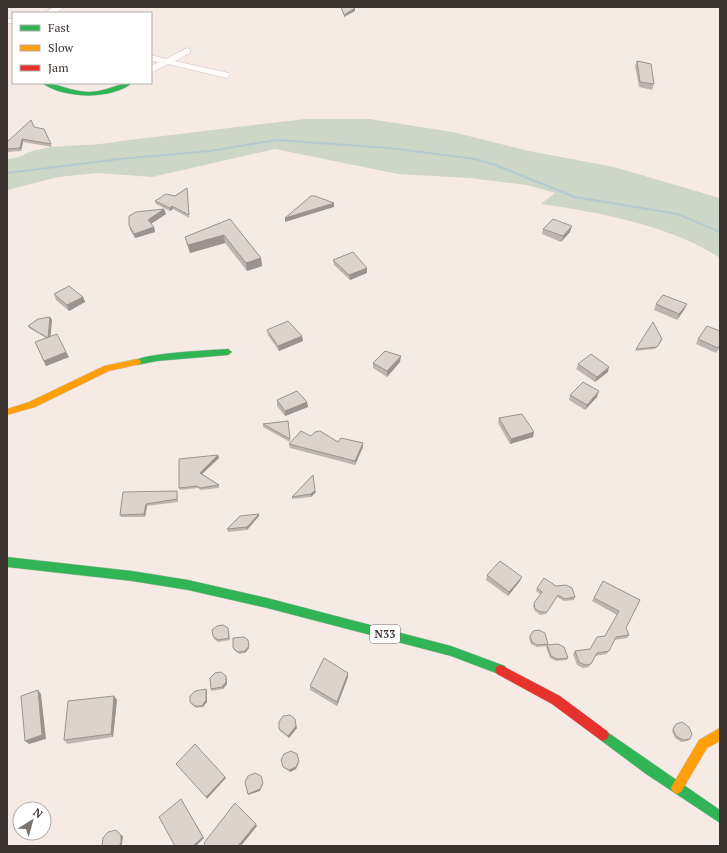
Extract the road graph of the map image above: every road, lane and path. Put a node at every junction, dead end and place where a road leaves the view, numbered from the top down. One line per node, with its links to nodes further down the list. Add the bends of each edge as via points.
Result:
1 (61, 7): 2 (street)
2 (50, 12)
3 (187, 51): 5 (street)
4 (152, 58): 5 (street)
5 (167, 62): 6 (street); 7 (street)
6 (152, 70)
7 (226, 75)
8 (47, 84): 9 (main road, via 70,94 91,96 118,90)
9 (127, 84)
10 (228, 352): 11 (main road, via 157,358 108,368 32,405)
11 (7, 412)
12 (7, 562): 14 (main road, N33, via 188,585 451,651 498,669 556,700)
13 (720, 734): 14 (main road, via 703,744)
14 (677, 788): 15 (main road, N33)
15 (720, 817)

